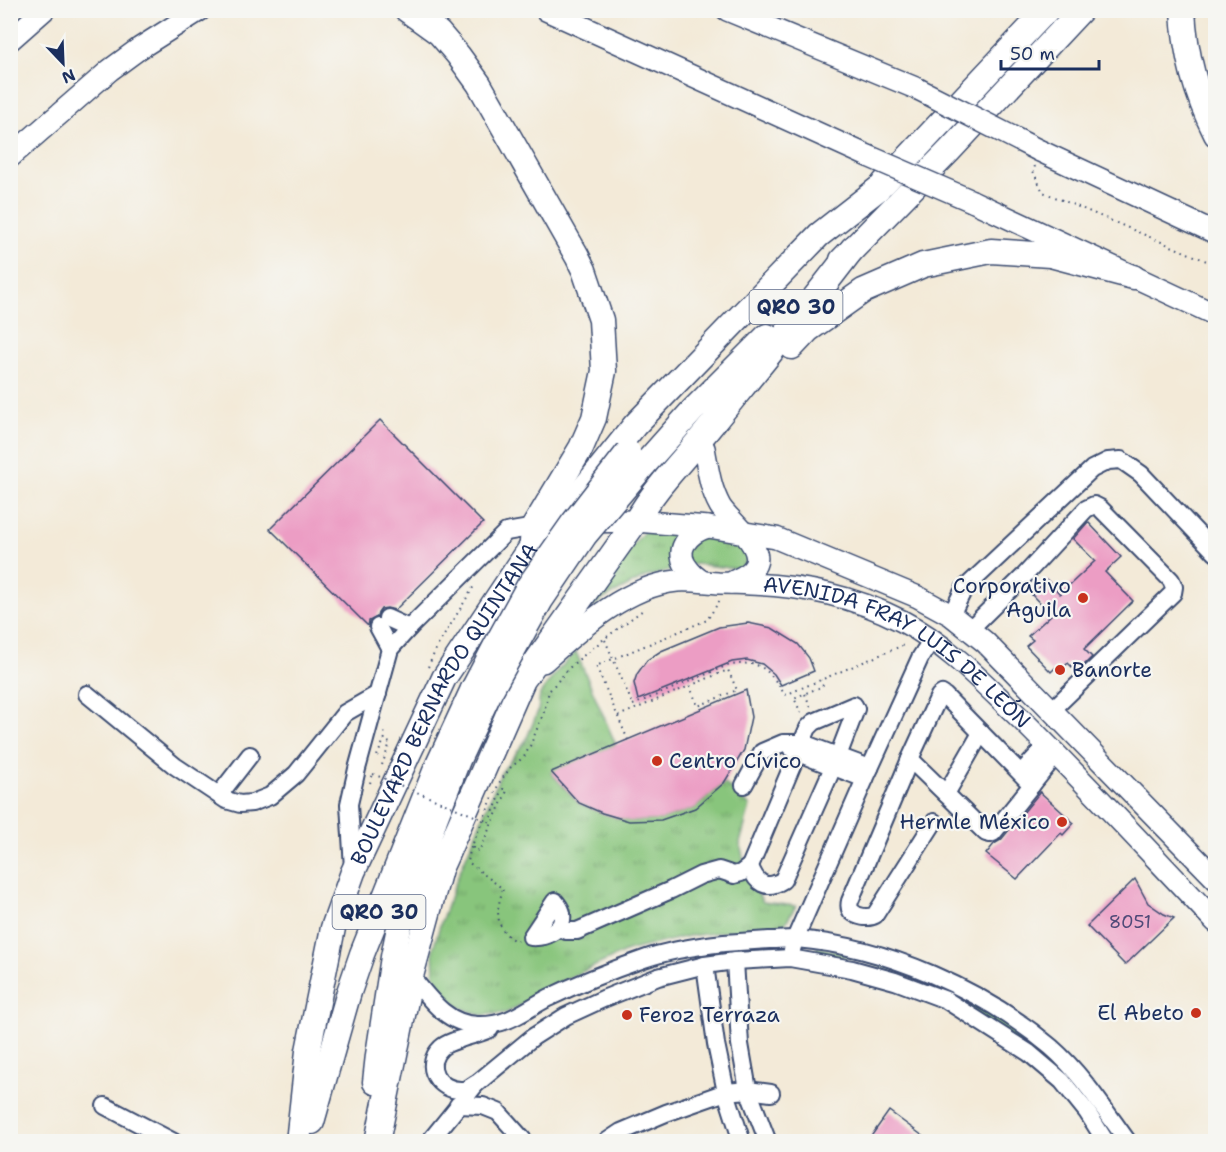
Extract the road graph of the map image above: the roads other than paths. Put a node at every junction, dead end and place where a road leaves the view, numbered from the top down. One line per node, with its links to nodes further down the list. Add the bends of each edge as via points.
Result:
1 (44, 10): 9 (main road)
2 (200, 10): 11 (main road, via 110,70)
3 (407, 10): 21 (highway, via 439,33 479,84 577,256 601,320 604,371 594,418)
4 (546, 10): 15 (main road, bridge)
5 (727, 10): 13 (main road, bridge, via 918,89)
6 (1047, 10): 12 (highway, QRO 30)
7 (1081, 10): 14 (highway, QRO 30)
8 (1183, 10): 10 (highway, via 1189,63)
9 (10, 40)
10 (1215, 134)
11 (10, 157)
12 (878, 189): 18 (highway, QRO 30, via 641,435); 21 (highway, via 819,235 635,426)
13 (1215, 233)
14 (854, 248): 18 (highway, QRO 30, via 693,410); 19 (highway, via 648,501)
15 (1133, 277): 16 (main road); 17 (highway, via 1050,255 991,251 923,265 862,291 808,330)
16 (1215, 315)
17 (704, 448): 19 (highway, via 662,498); 22 (main road, via 710,483 721,508)
18 (636, 458): 33 (highway, QRO 30, bridge)
19 (636, 521): 20 (main road, AVENIDA FRAY LUIS DE LEÓN); 21 (main road, AVENIDA FRAY LUIS DE LEÓN); 32 (highway, QRO 30)
20 (708, 527): 22 (main road, AVENIDA FRAY LUIS DE LEÓN); 24 (main road, via 684,543 683,560)
21 (541, 532): 26 (highway, BOULEVARD BERNARDO QUINTANA / QRO 30); 28 (street, via 506,532)
22 (743, 532): 25 (main road, via 756,551 755,565); 27 (main road, AVENIDA FRAY LUIS DE LEÓN, via 777,538 912,594)
23 (1215, 553): 27 (street, via 1141,474 1121,460 1108,461 1092,469 982,570 964,589)
24 (700, 580): 25 (main road, AVENIDA FRAY LUIS DE LEÓN); 32 (main road, AVENIDA FRAY LUIS DE LEÓN, via 665,583 611,606)
25 (731, 583): 30 (main road, AVENIDA FRAY LUIS DE LEÓN, via 784,585 858,602 903,621)
26 (496, 598): 52 (highway, via 534,570 549,566 558,566 568,582 566,592 511,675 434,847); 53 (highway, BOULEVARD BERNARDO QUINTANA / QRO 30, via 444,678)
27 (951, 615): 29 (main road, AVENIDA FRAY LUIS DE LEÓN)
28 (409, 628): 31 (street); 31 (street, via 382,622)
29 (970, 629): 36 (main road, AVENIDA FRAY LUIS DE LEÓN); 36 (street, via 1086,509 1094,505 1100,508 1171,580 1173,593)
30 (932, 639): 39 (main road, AVENIDA FRAY LUIS DE LEÓN, via 960,660); 43 (street)
31 (390, 649): 35 (street)
32 (523, 680): 52 (highway, QRO 30)
33 (482, 689): 71 (highway, QRO 30, via 436,768 349,992); 72 (highway, QRO 30, via 401,918 378,1055 373,1108)
34 (87, 694): 47 (street, via 175,766)
35 (378, 694): 47 (street, via 345,713 296,774 270,796 240,804); 53 (street, via 350,804)
36 (1052, 710): 49 (main road, AVENIDA FRAY LUIS DE LEÓN)
37 (981, 733): 41 (street, via 942,694); 44 (street); 46 (street)
38 (803, 741): 42 (street); 42 (street, via 814,722 856,706); 45 (street, via 783,743 762,752); 51 (street)
39 (1051, 750): 44 (street); 50 (main road, AVENIDA FRAY LUIS DE LEÓN)
40 (250, 755): 47 (street)
41 (910, 759): 46 (street); 48 (street, via 850,901 852,911 866,918 874,915)
42 (835, 761): 43 (street); 51 (street, via 783,880 764,885 754,878)
43 (868, 774): 57 (street)
44 (1026, 779): 46 (street, via 990,834)
45 (744, 785)
46 (946, 794)
47 (219, 795)
48 (934, 822)
49 (1162, 825): 50 (main road); 54 (main road, AVENIDA FRAY LUIS DE LEÓN)
50 (1141, 843): 55 (main road, AVENIDA FRAY LUIS DE LEÓN)
51 (750, 866): 56 (street, via 734,875 718,870 701,875 577,931)
52 (440, 869): 61 (highway, QRO 30)
53 (353, 872): 70 (highway, BOULEVARD BERNARDO QUINTANA / QRO 30, via 333,928 308,1052)
54 (1215, 879)
55 (1215, 922)
56 (559, 927): 56 (street, via 562,910 555,901 531,937 540,937)
57 (795, 939): 58 (street); 62 (street, via 702,946 648,957 592,978); 79 (street, via 858,949 904,964 992,1005 1072,1067)
58 (790, 958): 59 (street); 78 (street, via 852,969 945,1000 1029,1053 1062,1081)
59 (735, 962): 60 (street); 64 (street, via 740,1044)
60 (705, 965): 63 (street, via 658,976 566,1016 533,1037); 65 (street)
61 (411, 976): 62 (street, via 457,1022); 72 (highway, QRO 30)
62 (502, 1023): 63 (street, via 450,1043 434,1059 437,1080 450,1088 464,1090)
63 (476, 1084): 67 (street)
64 (748, 1090): 65 (street); 66 (street); 77 (street)
65 (726, 1092): 75 (street, via 666,1113); 76 (street)
66 (771, 1093)
67 (458, 1105): 73 (street); 74 (street, via 483,1106 498,1112)
68 (105, 1106): 69 (street)
69 (174, 1142)
70 (298, 1142)
71 (303, 1142)
72 (375, 1142)
73 (429, 1142)
74 (525, 1142)
75 (606, 1142)
76 (742, 1142)
77 (768, 1142)
78 (1106, 1142)
79 (1128, 1142)

